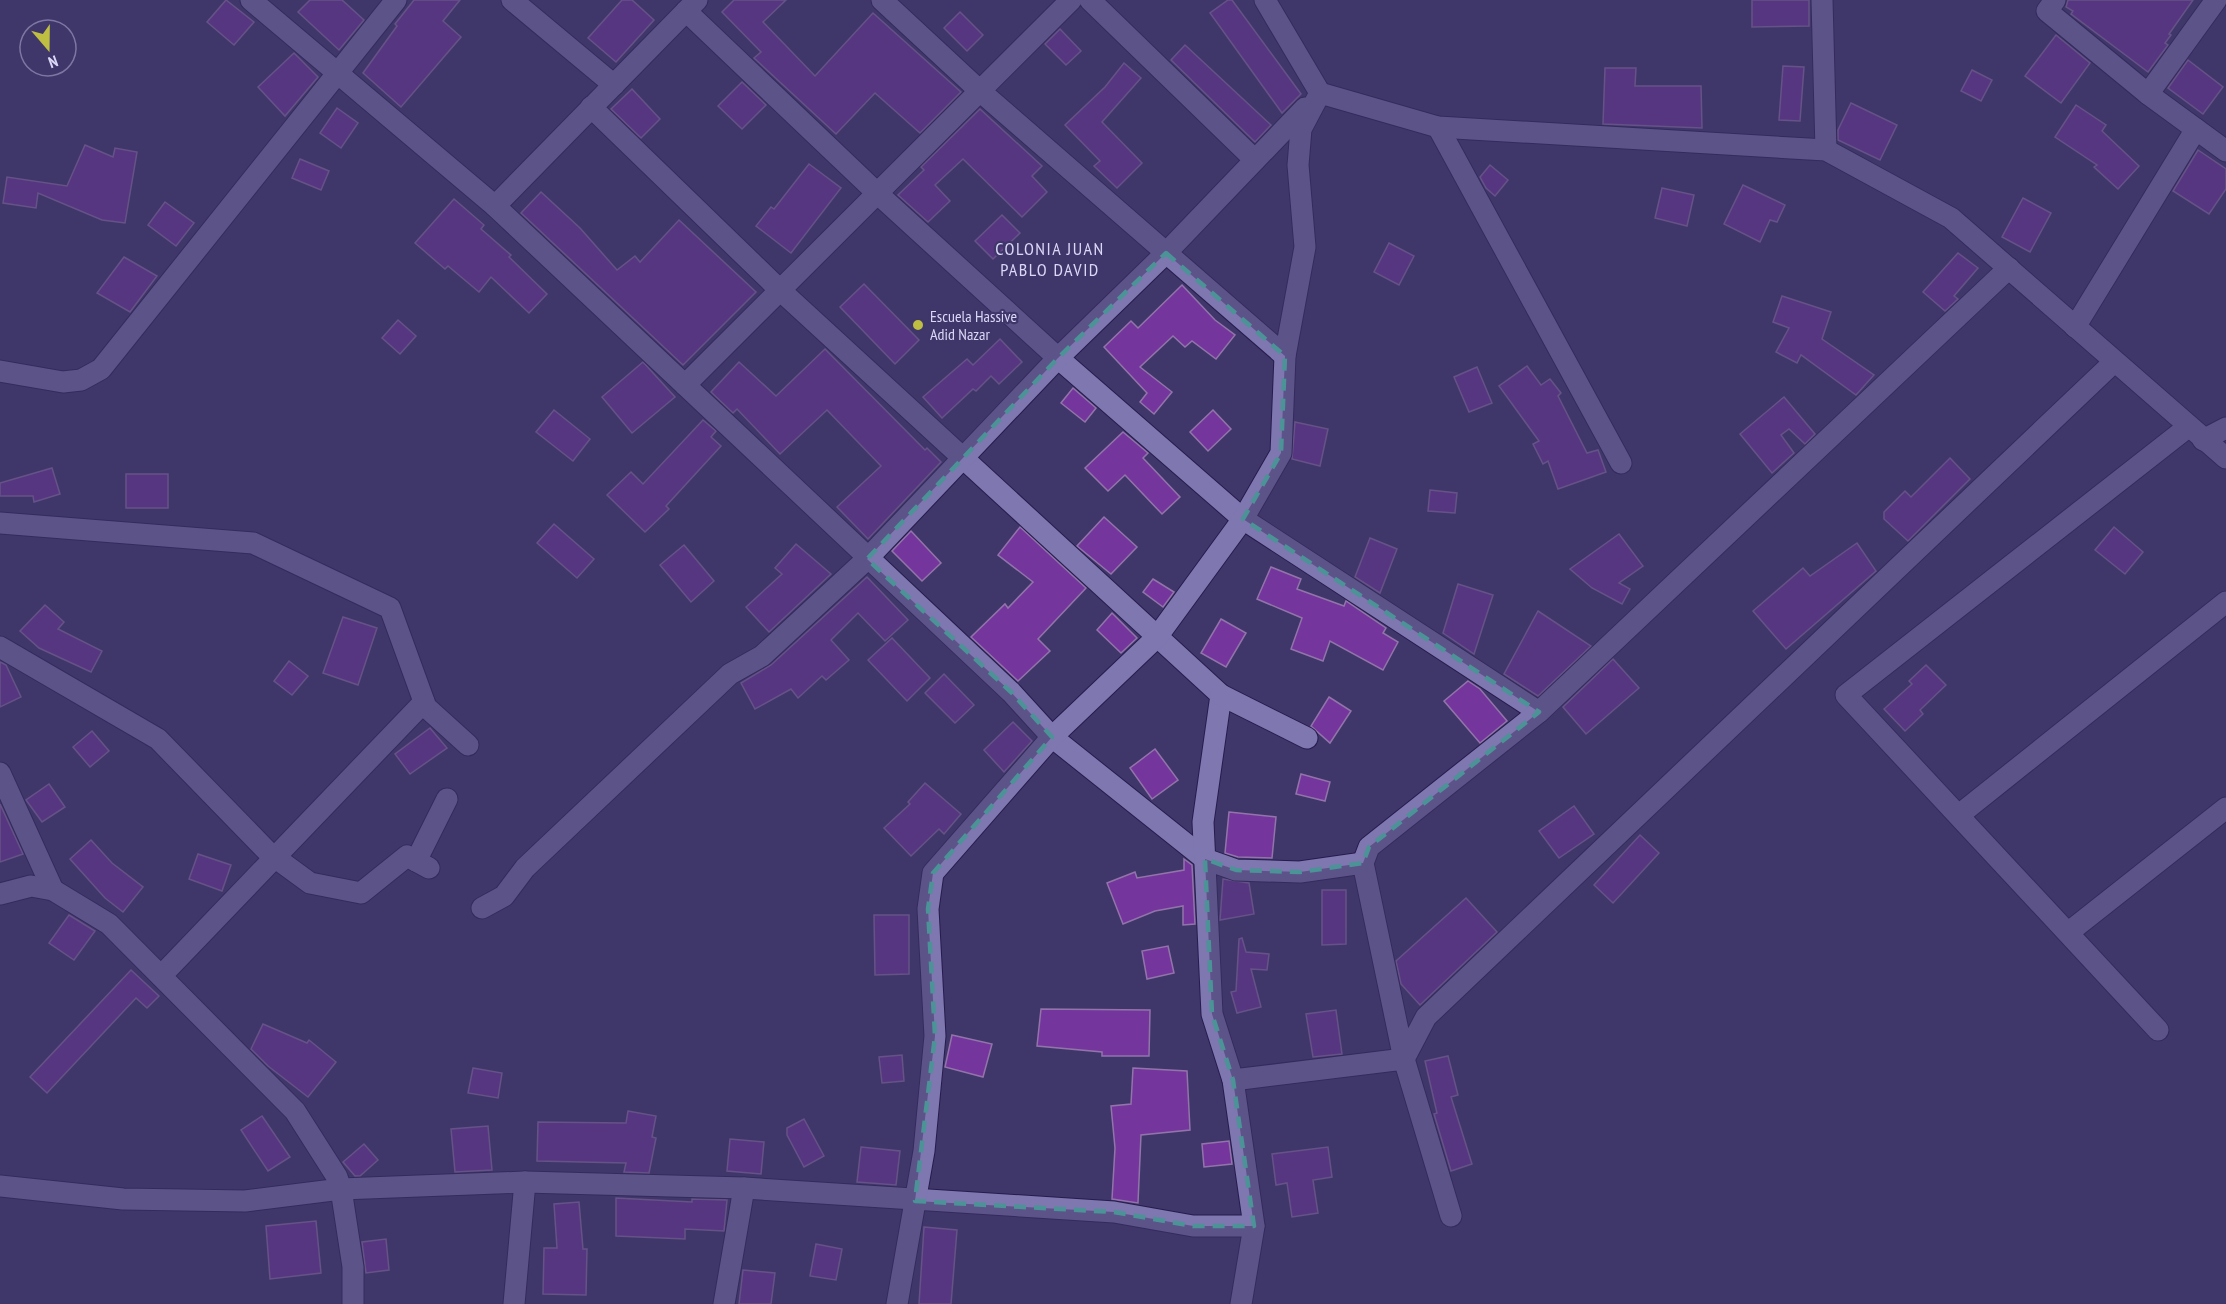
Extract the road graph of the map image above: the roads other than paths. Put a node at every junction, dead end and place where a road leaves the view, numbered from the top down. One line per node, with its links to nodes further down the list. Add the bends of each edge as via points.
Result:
1 (251, 0): 12 (street)
2 (396, 0): 12 (street)
3 (512, 0): 13 (street)
4 (882, 0): 14 (street)
5 (1071, 0): 14 (street)
6 (1090, 0): 22 (street)
7 (1265, 0): 15 (street)
8 (1822, 0): 20 (street)
9 (2216, 0): 16 (street)
10 (691, 5): 13 (street); 23 (street)
11 (2051, 6): 16 (street)
12 (337, 74): 24 (street); 32 (street, via 101,369 81,380 63,382)
13 (614, 85): 17 (street)
14 (980, 91): 23 (street); 25 (street)
15 (1320, 93): 18 (street); 22 (street); 29 (street, via 1301,129 1298,165 1305,248)
16 (2148, 94): 19 (street)
17 (591, 107): 24 (street); 27 (street)
18 (1437, 127): 20 (street); 38 (street)
19 (2196, 129): 21 (street); 28 (street)
20 (1826, 150): 26 (street, via 1951,218)
21 (2226, 151)
22 (1255, 160): 25 (street)
23 (878, 193): 27 (street); 30 (street)
24 (495, 206): 33 (street)
25 (1166, 253): 29 (street); 30 (street)
26 (2009, 268): 28 (street); 47 (street)
27 (780, 290): 33 (street); 36 (street)
28 (2076, 327): 31 (street)
29 (1286, 356): 39 (street, via 1281,453)
30 (1058, 358): 36 (street); 39 (street)
31 (2114, 362): 35 (street); 64 (street, via 1426,1017)
32 (0, 371)
33 (685, 385): 41 (street)
34 (2226, 428): 35 (street)
35 (2195, 433): 37 (street); 54 (street, via 1846,695)
36 (962, 457): 41 (street); 43 (street)
37 (2226, 458)
38 (1621, 463)
39 (1243, 519): 43 (street); 47 (street)
40 (0, 523): 46 (street, via 252,543 390,608)
41 (867, 559): 48 (street, via 1011,692); 60 (street, via 762,656 730,674 525,868 504,896)
42 (2226, 602): 54 (street)
43 (1157, 637): 45 (street); 48 (street)
44 (0, 647): 55 (street, via 158,739)
45 (1221, 695): 49 (street); 56 (street, via 1203,822)
46 (424, 702): 50 (street); 55 (street)
47 (1539, 712): 57 (street, via 1369,848)
48 (1052, 737): 56 (street); 70 (street, via 933,873 928,909 935,1036)
49 (1307, 738)
50 (468, 745)
51 (0, 773): 58 (street)
52 (447, 799): 55 (street, via 422,865 407,855 361,893 310,883)
53 (2226, 808): 61 (street)
54 (1959, 815): 61 (street)
55 (275, 857): 62 (street)
56 (1205, 859): 57 (street, via 1236,870 1300,872); 65 (street, via 1212,1014)
57 (1362, 863): 64 (street)
58 (53, 890): 59 (street, via 31,886); 62 (street, via 109,924)
59 (0, 894)
60 (482, 908)
61 (2069, 932): 63 (street)
62 (161, 976): 69 (street, via 295,1111)
63 (2158, 1030)
64 (1404, 1059): 65 (street); 71 (street)
65 (1233, 1080): 72 (street)
66 (525, 1182): 68 (street); 69 (street); 74 (street)
67 (0, 1186): 69 (street, via 123,1199 245,1201)
68 (744, 1188): 70 (street); 75 (street)
69 (341, 1189): 73 (street, via 353,1267)
70 (915, 1201): 72 (street, via 1114,1212 1193,1226); 76 (street)
71 (1451, 1216)
72 (1254, 1226): 77 (street)
73 (353, 1304)
74 (514, 1304)
75 (724, 1304)
76 (897, 1304)
77 (1241, 1304)

